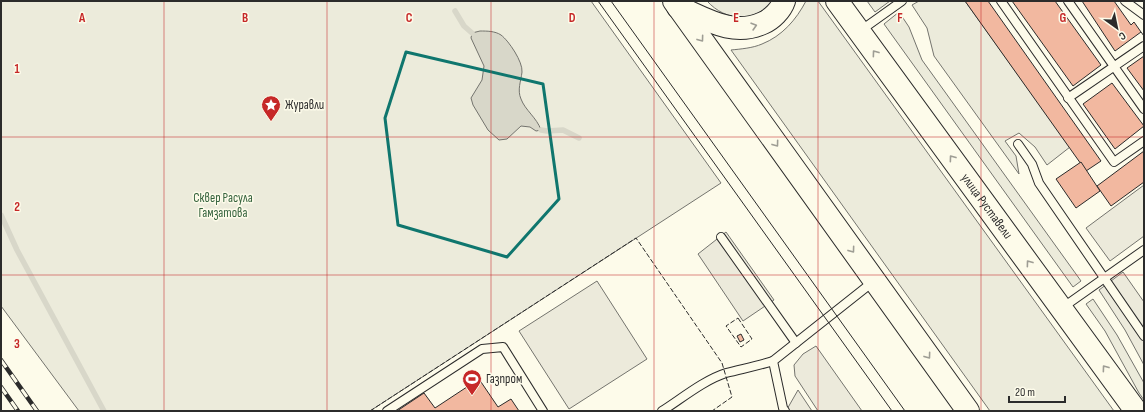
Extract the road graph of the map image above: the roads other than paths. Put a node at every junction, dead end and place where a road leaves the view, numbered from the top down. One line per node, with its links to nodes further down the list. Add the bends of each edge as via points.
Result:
1 (784, 1): 7 (main road, one-way to 1, via 736,29 754,27 770,20)
2 (837, 1): 9 (main road, улица Руставели)
3 (902, 1): 9 (lane)
4 (1000, 1): 12 (lane)
5 (1068, 1): 11 (lane)
6 (1125, 1): 8 (lane)
7 (676, 4): 19 (main road, one-way to 19)
8 (1144, 15)
9 (859, 32): 20 (main road, улица Руставели, one-way to 9)
10 (1144, 46): 11 (lane)
11 (1114, 66): 12 (lane); 13 (lane)
12 (1068, 98): 14 (lane, via 1114,162)
13 (1144, 109)
14 (1144, 141)
15 (1018, 144): 18 (lane, via 1032,164 1039,183)
16 (721, 237): 22 (lane)
17 (1144, 250): 18 (lane)
18 (1104, 279): 20 (lane); 21 (lane)
19 (874, 280): 22 (lane); 28 (main road, one-way to 28)
20 (1062, 308): 29 (main road, улица Руставели, one-way to 20)
21 (1144, 336)
22 (796, 343): 23 (lane)
23 (773, 361): 24 (lane); 27 (lane, via 711,380)
24 (783, 410)
25 (387, 411): 26 (lane, via 482,349 503,347)
26 (543, 411)
27 (662, 411)
28 (968, 411)
29 (1136, 411)

